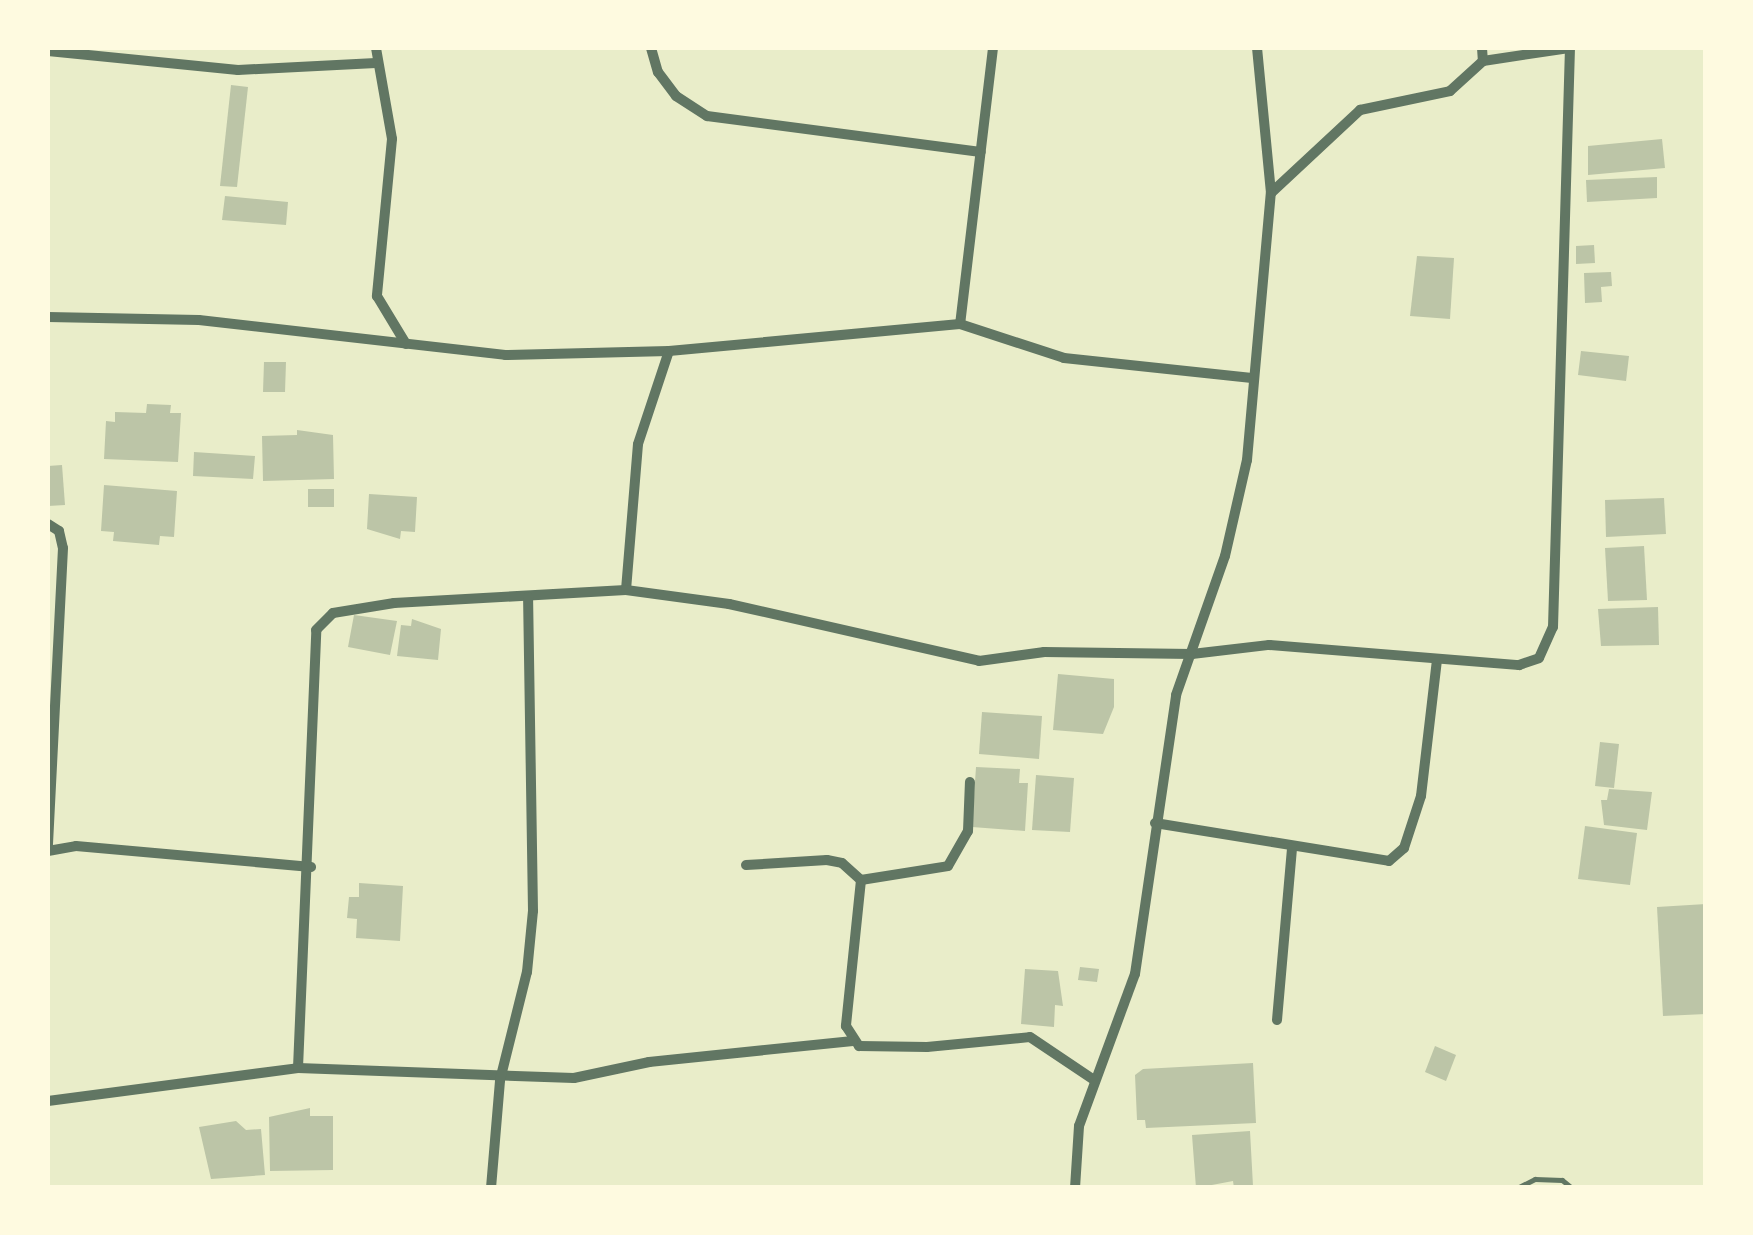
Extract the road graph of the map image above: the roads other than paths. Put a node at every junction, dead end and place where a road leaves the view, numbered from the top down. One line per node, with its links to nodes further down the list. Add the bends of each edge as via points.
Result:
1 (376, 48): 9 (street)
2 (650, 48): 10 (street, via 676,96 707,116)
3 (993, 48): 10 (street)
4 (1257, 48): 11 (street)
5 (1482, 48): 8 (street)
6 (1570, 48): 8 (street); 21 (street, via 1554,627 1531,664)
7 (48, 51): 9 (street, via 238,70)
8 (1483, 61): 11 (street, via 1450,91 1360,110)
9 (376, 64): 14 (street, via 392,139 378,296)
10 (981, 152): 13 (street)
11 (1270, 193): 16 (street)
12 (48, 317): 14 (street, via 199,320)
13 (960, 324): 15 (street); 16 (street, via 1064,358)
14 (406, 344): 15 (street, via 505,355)
15 (669, 351): 18 (street, via 638,444)
16 (1252, 378): 20 (street, via 1237,513)
17 (48, 524): 25 (street, via 59,531 63,548)
18 (626, 590): 19 (street); 20 (street, via 728,604 980,661 1044,652)
19 (528, 597): 27 (street, via 366,606 319,622); 32 (street, via 533,910)
20 (1192, 654): 21 (street, via 1269,645); 23 (street, via 1176,696)
21 (1438, 660): 24 (street, via 1421,796 1404,848 1378,862)
22 (970, 782): 28 (street, via 968,831 948,866)
23 (1156, 823): 24 (street); 33 (street, via 1135,974)
24 (1292, 848): 29 (street)
25 (48, 850): 27 (street)
26 (746, 865): 28 (street, via 827,860 842,862)
27 (311, 867): 31 (street)
28 (861, 880): 30 (street, via 846,1026)
29 (1277, 1020)
30 (853, 1041): 32 (street, via 649,1062 574,1078); 33 (street, via 868,1048 927,1048 1030,1037)
31 (298, 1068): 32 (street); 34 (street)
32 (500, 1080): 35 (street)
33 (1094, 1080): 36 (street, via 1079,1126)
34 (48, 1102)
35 (490, 1188)
36 (1075, 1188)
37 (1517, 1188): 38 (lane, via 1535,1179 1562,1180)
38 (1572, 1188)

